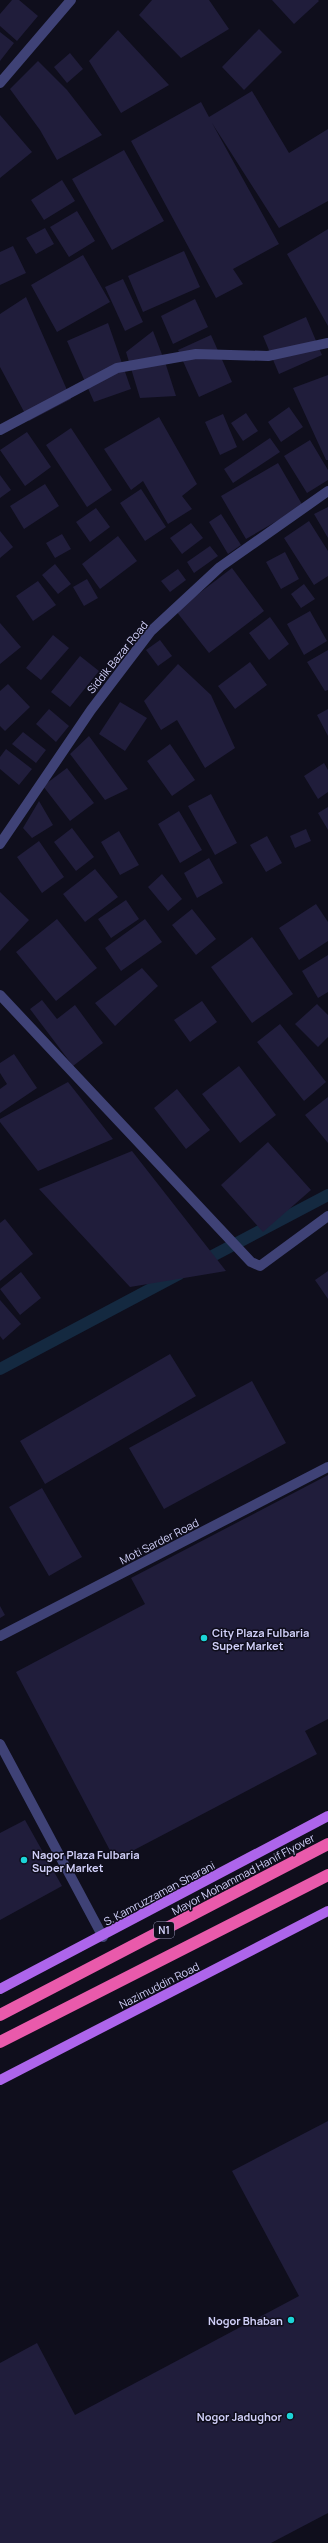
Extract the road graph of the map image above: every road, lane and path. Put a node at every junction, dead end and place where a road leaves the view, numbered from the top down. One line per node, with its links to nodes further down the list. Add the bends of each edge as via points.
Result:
1 (71, 0): 2 (street)
2 (0, 84)
3 (328, 343): 4 (street, via 268,356 196,354 117,368)
4 (0, 430)
5 (328, 491): 6 (street, Siddik Bazar Road, via 220,568 152,631 91,710)
6 (0, 844)
7 (0, 995): 8 (street, via 251,1262 260,1266)
8 (328, 1216)
9 (328, 1467): 10 (street, Moti Sarder Road)
10 (0, 1636)
11 (0, 1744): 16 (street)
12 (328, 1816): 16 (main road, S. Kamruzzaman Sharani)
13 (328, 1844): 18 (highway, Mayor Mohammad Hanif Flyover / N1)
14 (328, 1875): 19 (highway, N1)
15 (328, 1911): 20 (main road, Nazimuddin Road)
16 (103, 1937): 17 (main road, S. Kamruzzaman Sharani)
17 (0, 1989)
18 (0, 2015)
19 (0, 2042)
20 (0, 2080)

